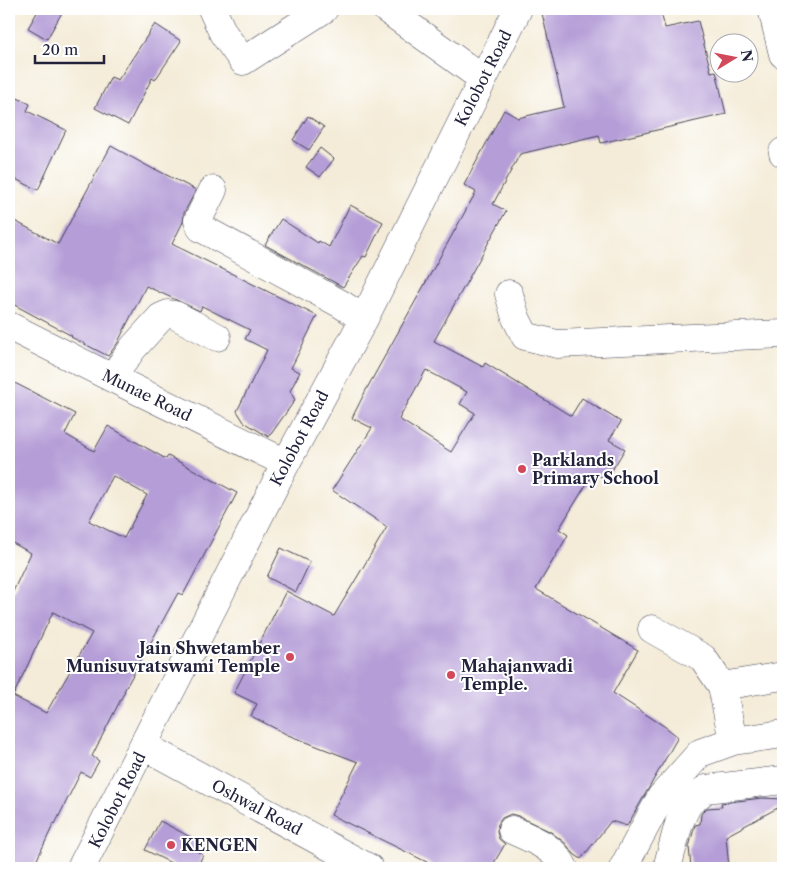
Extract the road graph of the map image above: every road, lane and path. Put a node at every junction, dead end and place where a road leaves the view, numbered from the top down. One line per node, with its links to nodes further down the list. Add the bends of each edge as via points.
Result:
1 (212, 9): 2 (street, via 223,33 243,61)
2 (324, 9)
3 (386, 9): 5 (street)
4 (518, 9): 5 (street, Kolobot Road)
5 (483, 79): 8 (street, Kolobot Road)
6 (213, 190): 8 (street, via 198,220 201,228)
7 (509, 294): 10 (street, via 525,336 557,344)
8 (364, 319): 13 (street, Kolobot Road)
9 (9, 326): 12 (street, Munae Road)
10 (783, 334)
11 (217, 337): 12 (street, via 175,314 168,314 161,317 133,348)
12 (112, 378): 13 (street, Munae Road)
13 (286, 463): 19 (street, Kolobot Road)
14 (652, 629): 16 (street, via 703,658)
15 (783, 676): 16 (street)
16 (722, 686): 18 (street)
17 (783, 734): 18 (street)
18 (733, 741): 25 (street, via 700,753 661,797)
19 (144, 746): 22 (street, Oshwal Road); 23 (street, Kolobot Road)
20 (783, 780): 26 (street, via 706,788 688,804)
21 (512, 830): 24 (street, via 549,849)
22 (361, 866)
23 (81, 868)
24 (564, 868)
25 (623, 868)
26 (667, 868)

